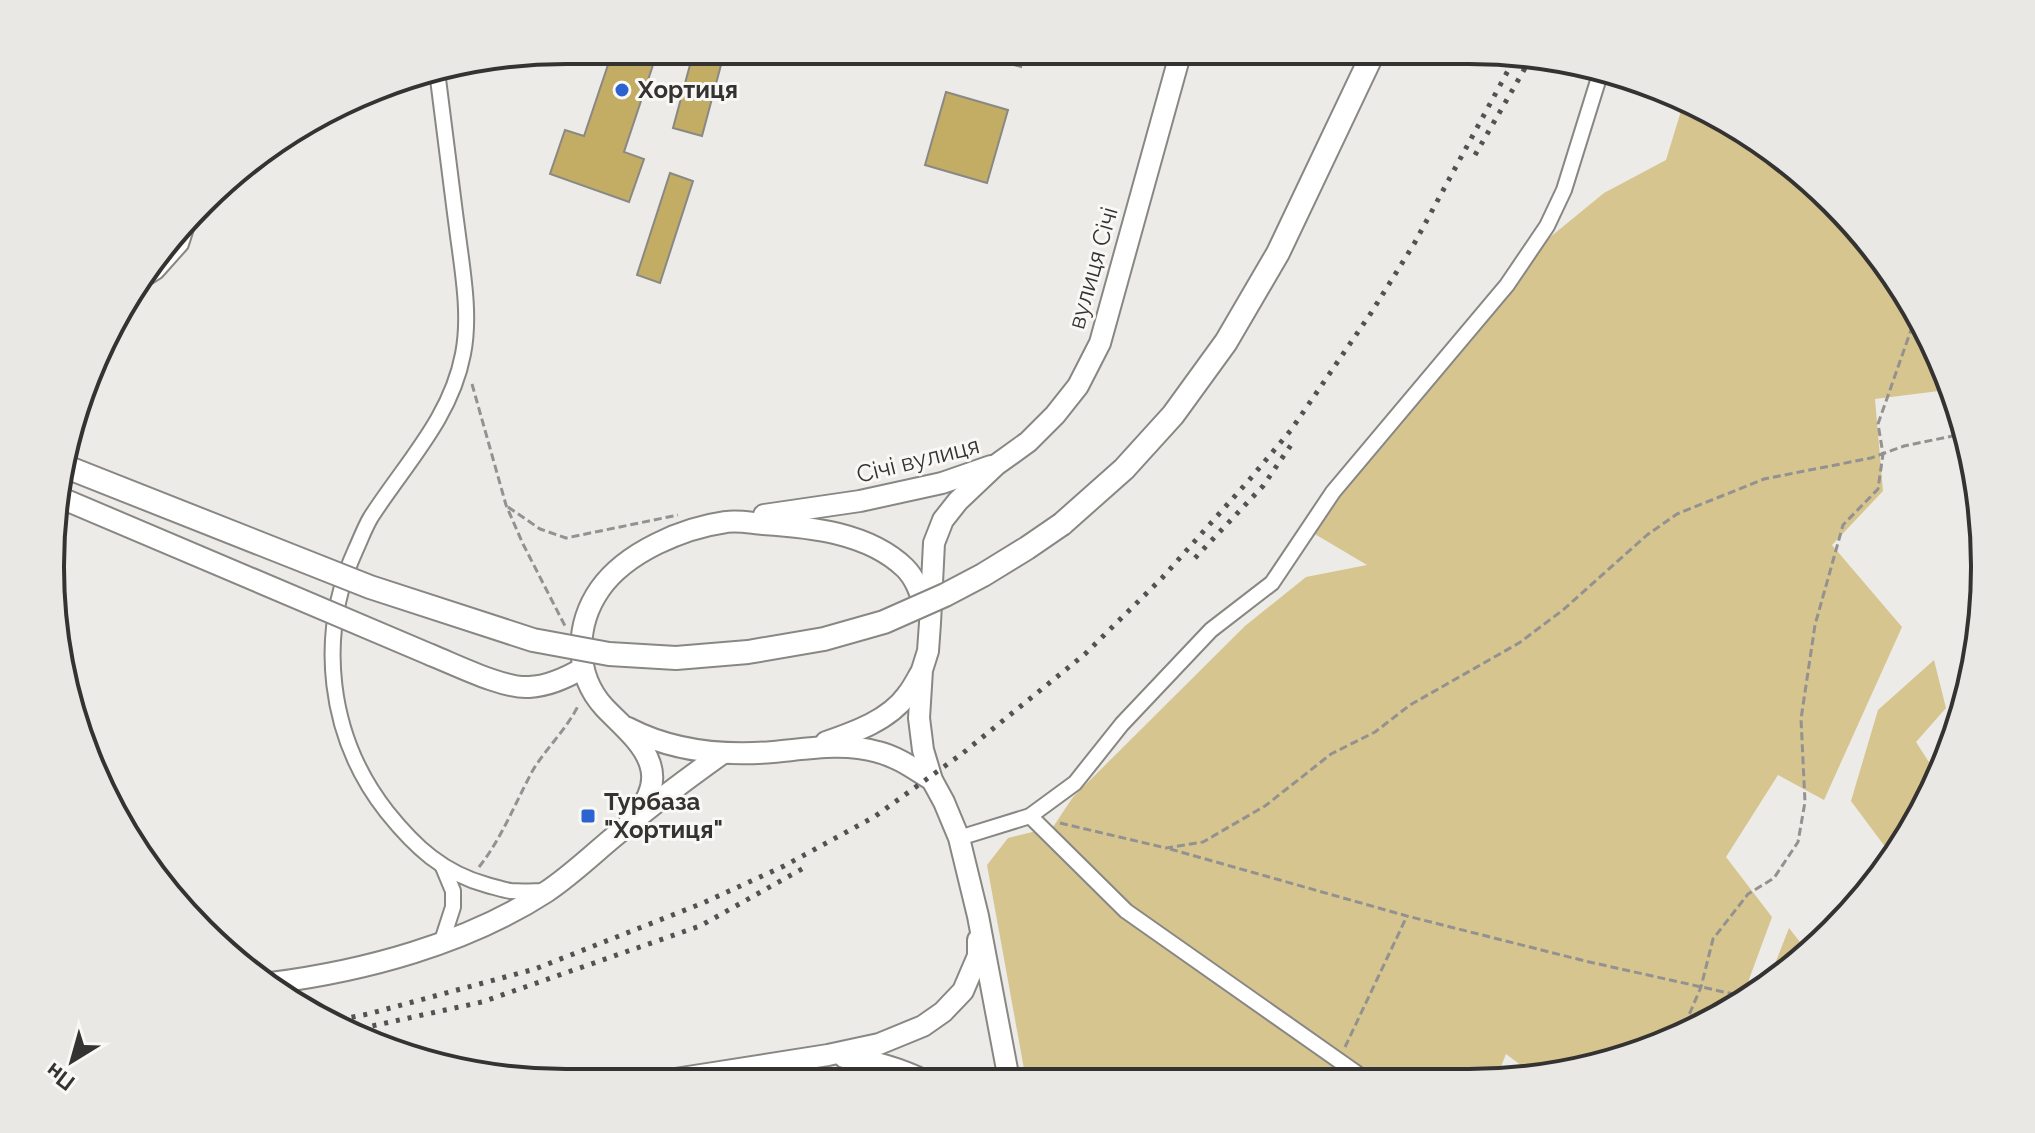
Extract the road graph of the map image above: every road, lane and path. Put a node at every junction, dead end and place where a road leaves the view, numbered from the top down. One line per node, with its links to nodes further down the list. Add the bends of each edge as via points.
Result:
1 (1177, 64): 11 (main road, вулиця Січі, via 1100,343 1078,386 1055,415)
2 (1368, 64): 12 (main road, bridge, via 1278,253 1226,342 1173,415 1124,469 1062,524 983,575 884,622 824,639 676,658 609,654 533,640 370,587)
3 (438, 81): 8 (street, via 466,297)
4 (1598, 81): 25 (street, via 1564,190 1507,285 1333,492 1272,583 1211,630 1122,724 1075,783)
5 (187, 238): 6 (lane)
6 (158, 275)
7 (1912, 330): 10 (path, via 1878,424)
8 (463, 353): 14 (path); 30 (street, via 435,426 369,520 348,567 333,648 333,688 358,768 408,838)
9 (1954, 436): 10 (path)
10 (1883, 454): 29 (path, via 1764,479 1677,514 1519,643 1331,754 1265,806 1203,842); 37 (path, via 1878,489 1843,525 1815,625 1801,719 1805,802 1798,842 1774,878 1748,894 1713,939)
11 (996, 465): 16 (main road, Січі вулиця, via 860,501); 17 (main road, Січі вулиця, via 943,520 934,543)
12 (74, 470)
13 (68, 501): 20 (main road, bridge, via 505,683 525,688)
14 (506, 505): 15 (path, via 540,529 566,538 675,514); 18 (path)
15 (689, 516)
16 (729, 521): 17 (main road, via 792,525 847,536 886,552 919,588); 20 (main road, via 650,547 601,588 581,635)
17 (930, 623): 19 (main road, Січі вулиця)
18 (567, 628)
19 (922, 670): 22 (main road, via 906,697 885,716); 24 (main road, Січі вулиця, via 919,718)
20 (586, 675): 21 (main road, via 601,704); 31 (path, via 572,718 535,767 494,847)
21 (620, 724): 23 (main road, via 658,741); 27 (main road, via 641,747 652,779 642,809)
22 (807, 749): 23 (main road); 24 (main road, via 874,750)
23 (723, 753): 27 (main road)
24 (932, 780): 28 (main road, Січі вулиця)
25 (1030, 816): 28 (street); 41 (street, via 1126,911)
26 (1060, 823): 29 (path)
27 (629, 824): 32 (main road)
28 (959, 838): 33 (main road, Січі вулиця)
29 (1166, 848): 34 (path)
30 (443, 867): 31 (street); 35 (street, via 453,907)
31 (469, 880): 32 (street, via 508,891)
32 (548, 891): 35 (main road, via 495,922)
33 (978, 916): 40 (main road, via 978,956 963,991 943,1012 879,1044); 44 (main road)
34 (1407, 916): 37 (path); 41 (path)
35 (441, 944): 36 (main road)
36 (283, 981)
37 (1701, 987): 38 (path); 39 (path)
38 (1733, 994)
39 (1687, 1019)
40 (828, 1055): 42 (main road); 43 (main road)
41 (1338, 1061): 45 (street)
42 (739, 1069)
43 (899, 1069)
44 (1007, 1069)
45 (1350, 1069)

